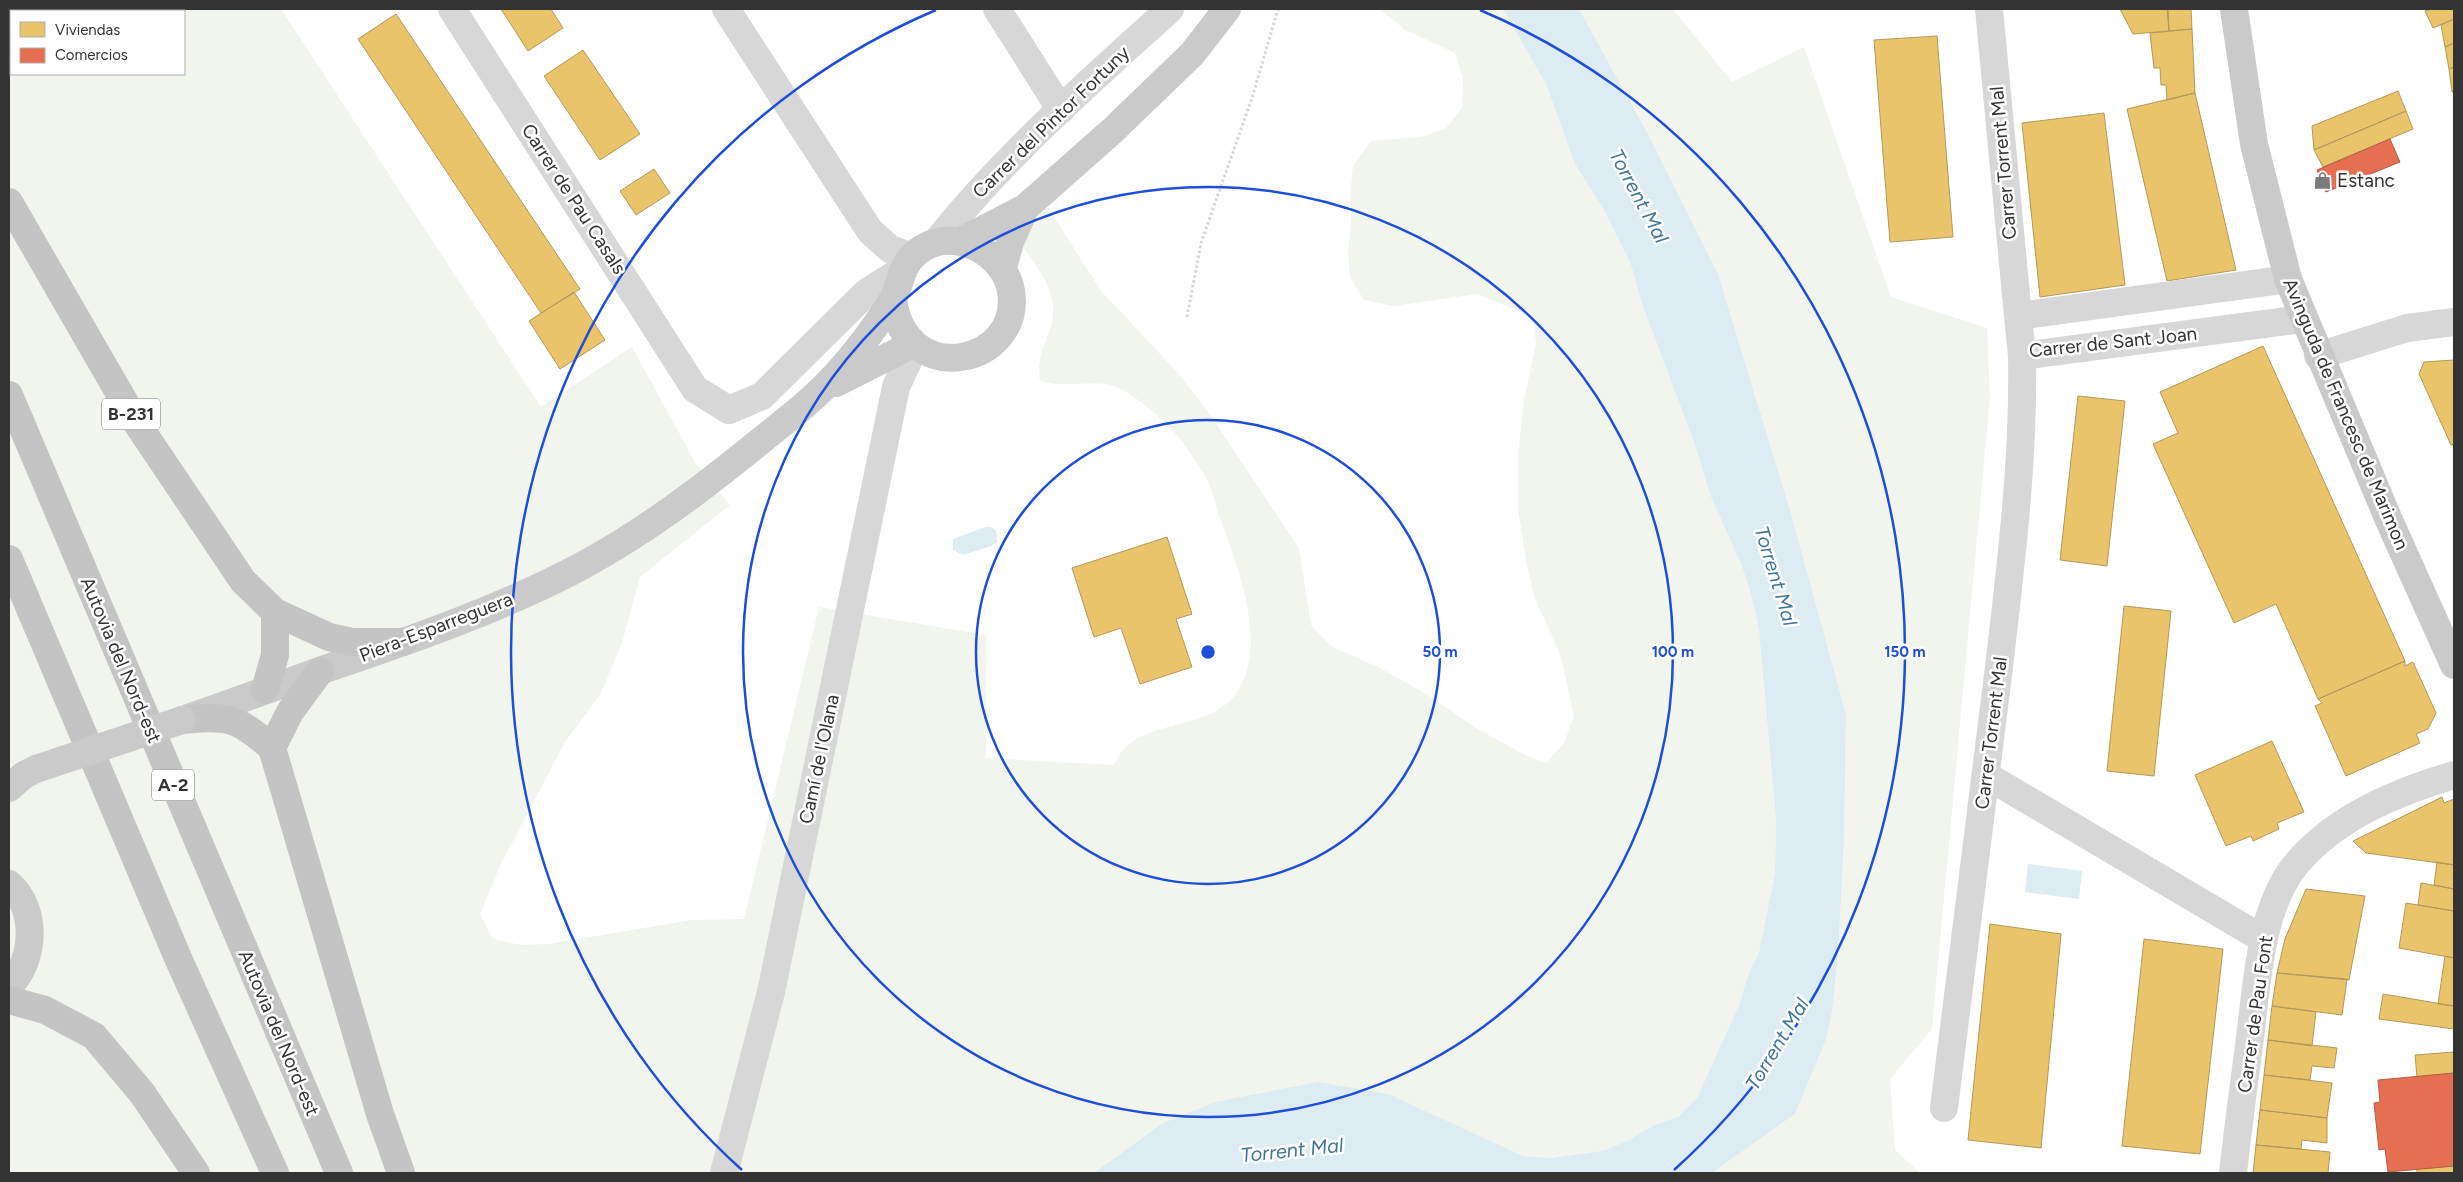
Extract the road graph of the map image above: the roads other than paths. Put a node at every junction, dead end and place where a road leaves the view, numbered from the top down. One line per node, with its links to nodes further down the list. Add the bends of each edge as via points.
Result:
1 (452, 9): 12 (street, Carrer de Pau Casals, via 695,389 729,410 762,396 867,292)
2 (726, 9): 12 (street, via 870,231)
3 (997, 9): 8 (street)
4 (1170, 9): 8 (street, Carrer del Pintor Fortuny)
5 (1227, 9): 10 (main road, via 1192,54)
6 (1989, 9): 16 (street, Carrer Torrent Mal)
7 (2234, 9): 14 (main road, Avinguda de Francesc de Marimon, via 2254,144)
8 (1061, 110): 11 (street, Carrer del Pintor Fortuny, via 974,195)
9 (9, 202): 25 (highway, B-231, via 136,422 243,581)
10 (1025, 208): 11 (main road); 13 (main road)
11 (949, 241): 12 (main road, via 923,248); 13 (main road, via 988,253)
12 (907, 264): 15 (main road, Piera-Esparreguera / B-231)
13 (1003, 268): 19 (main road, via 1011,292 1010,312 1004,330 990,345 965,358 944,358)
14 (2288, 280): 16 (street, Carrer de Sant Joan); 17 (main road, Avinguda de Francesc de Marimon)
15 (893, 300): 19 (main road, via 895,317); 22 (main road, Piera-Esparreguera / B-231)
16 (2018, 316): 20 (street, Carrer de Sant Joan)
17 (2303, 319): 20 (street, Carrer de Sant Joan); 21 (main road, Avinguda de Francesc de Marimon)
18 (2454, 322): 21 (street, via 2407,328)
19 (914, 345): 22 (main road, Piera-Esparreguera / B-231); 44 (street, Camí de l'Olana, via 896,387 771,992)
20 (2022, 356): 33 (street, Carrer Torrent Mal, via 2023,403 2014,533)
21 (2318, 356): 27 (main road, Avinguda de Francesc de Marimon)
22 (824, 390): 26 (main road, Piera-Esparreguera / B-231, via 718,476 615,547 539,587)
23 (9, 395): 42 (highway, Autovia del Nord-est / A-2)
24 (9, 560): 41 (highway, via 178,958)
25 (275, 612): 26 (highway, B-231, via 329,637 352,642); 29 (highway, via 275,655)
26 (403, 642): 28 (main road, Piera-Esparreguera / B-231)
27 (2454, 665)
28 (320, 671): 29 (main road, Piera-Esparreguera / B-231); 31 (highway, via 290,712)
29 (265, 690): 30 (main road, Piera-Esparreguera / B-231)
30 (182, 720): 31 (highway, via 224,718 246,726); 34 (main road, Piera-Esparreguera / B-231, bridge, via 36,769 24,774)
31 (272, 748): 43 (highway, via 380,1114)
32 (2454, 775): 36 (street, Carrer de Pau Font, via 2379,803 2346,820 2319,842 2297,863 2281,890)
33 (1987, 776): 36 (street); 39 (street, Carrer Torrent Mal)
34 (9, 788)
35 (9, 884): 37 (main road, via 25,909 30,933 26,958)
36 (2263, 939): 45 (street, Carrer de Pau Font)
37 (9, 986)
38 (9, 1000): 40 (highway, via 45,1010 94,1036 142,1093)
39 (1944, 1108)
40 (196, 1173)
41 (275, 1173)
42 (338, 1173)
43 (401, 1173)
44 (724, 1173)
45 (2233, 1173)

